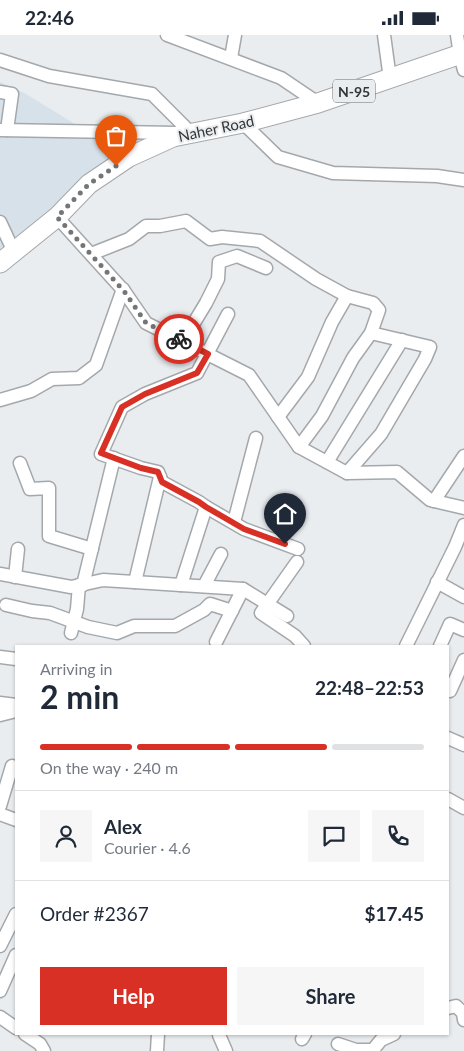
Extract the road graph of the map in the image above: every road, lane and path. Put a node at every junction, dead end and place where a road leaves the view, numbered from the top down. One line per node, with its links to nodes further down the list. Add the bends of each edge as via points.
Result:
1 (236, 35): 5 (street)
2 (384, 35): 8 (street)
3 (457, 35): 6 (street)
4 (173, 36): 5 (street)
5 (231, 58): 10 (street, via 281,78)
6 (463, 59): 8 (main road, Naher Road / N-95)
7 (0, 60): 13 (street, via 49,76 152,94)
8 (390, 79): 10 (main road, Naher Road / N-95)
9 (0, 92): 12 (street, via 12,93)
10 (318, 103): 11 (main road, Naher Road / N-95)
11 (242, 123): 13 (main road, Naher Road / N-95); 14 (street, via 278,157 334,173 437,176)
12 (4, 130): 13 (street)
13 (191, 133): 15 (main road, Naher Road / N-95, via 173,137 129,157 89,184)
14 (464, 180)
15 (57, 217): 17 (street); 18 (main road, Naher Road / N-95)
16 (0, 222): 18 (street)
17 (91, 254): 20 (street); 21 (street, via 129,239 146,226 186,221 210,239 260,241)
18 (7, 258)
19 (266, 268): 25 (street, via 237,256 219,262 218,279)
20 (123, 289): 25 (street, via 146,323); 27 (street, via 96,365 79,378 52,379 31,391)
21 (347, 296): 23 (street, via 373,303 379,310); 28 (street, via 308,377)
22 (228, 314): 26 (street)
23 (371, 333): 24 (street); 30 (street)
24 (402, 340): 33 (street); 35 (street, via 430,347 381,434)
25 (183, 341): 26 (street)
26 (208, 354): 28 (street, via 249,375); 32 (street, via 197,373 122,407 101,453)
27 (0, 400)
28 (278, 417): 30 (street)
29 (256, 437): 40 (street)
30 (300, 447): 33 (street)
31 (464, 456): 37 (street)
32 (114, 458): 36 (street, via 158,472); 43 (street)
33 (326, 462): 35 (street)
34 (20, 463): 43 (street, via 30,489 48,488 49,536)
35 (347, 473): 37 (street, via 397,472)
36 (160, 477): 38 (street, via 162,482); 49 (street)
37 (434, 501): 39 (street)
38 (206, 507): 40 (street); 52 (street)
39 (464, 508)
40 (234, 522): 44 (street, via 244,529)
41 (464, 525): 50 (street)
42 (18, 549): 48 (street)
43 (92, 549): 51 (street)
44 (298, 549)
45 (221, 554): 53 (street)
46 (297, 562): 56 (street)
47 (0, 573): 48 (street)
48 (16, 577): 51 (street, via 71,587)
49 (135, 582): 51 (street, via 103,580); 52 (street)
50 (437, 582): 55 (street); 64 (street)
51 (81, 585): 60 (street)
52 (181, 585): 53 (street)
53 (204, 586): 54 (street)
54 (243, 589): 56 (street); 58 (street)
55 (464, 597)
56 (268, 604): 59 (street); 63 (street, via 261,613)
57 (6, 605): 60 (street, via 50,613)
58 (232, 611): 60 (street, via 210,604 176,626 134,626 117,633); 62 (street)
59 (287, 616)
60 (73, 627)
61 (464, 630): 65 (street, via 450,624)
62 (216, 642)
63 (303, 645)
64 (406, 645)
65 (440, 645)
66 (0, 657): 67 (street)
67 (15, 659)
68 (464, 660): 69 (street)
69 (450, 691)
70 (0, 703): 71 (street)
71 (15, 705)
72 (15, 711): 73 (street)
73 (0, 715)
74 (449, 738): 75 (street)
75 (464, 745)
76 (15, 762): 79 (street)
77 (449, 800): 78 (street)
78 (464, 808)
79 (1, 814): 80 (street)
80 (15, 820)
81 (15, 916): 82 (street)
82 (0, 946)
83 (15, 957): 84 (street)
84 (0, 991)
85 (449, 1008): 87 (street, via 456,1006 463,1013)
86 (0, 1017): 88 (street)
87 (464, 1020)
88 (15, 1027)
89 (26, 1035): 95 (street)
90 (158, 1035): 96 (street)
91 (220, 1035): 97 (street)
92 (392, 1035): 94 (street, via 381,1040)
93 (338, 1043): 94 (street, via 356,1050)
94 (373, 1050)
95 (44, 1051)
96 (157, 1051)
97 (226, 1051)

